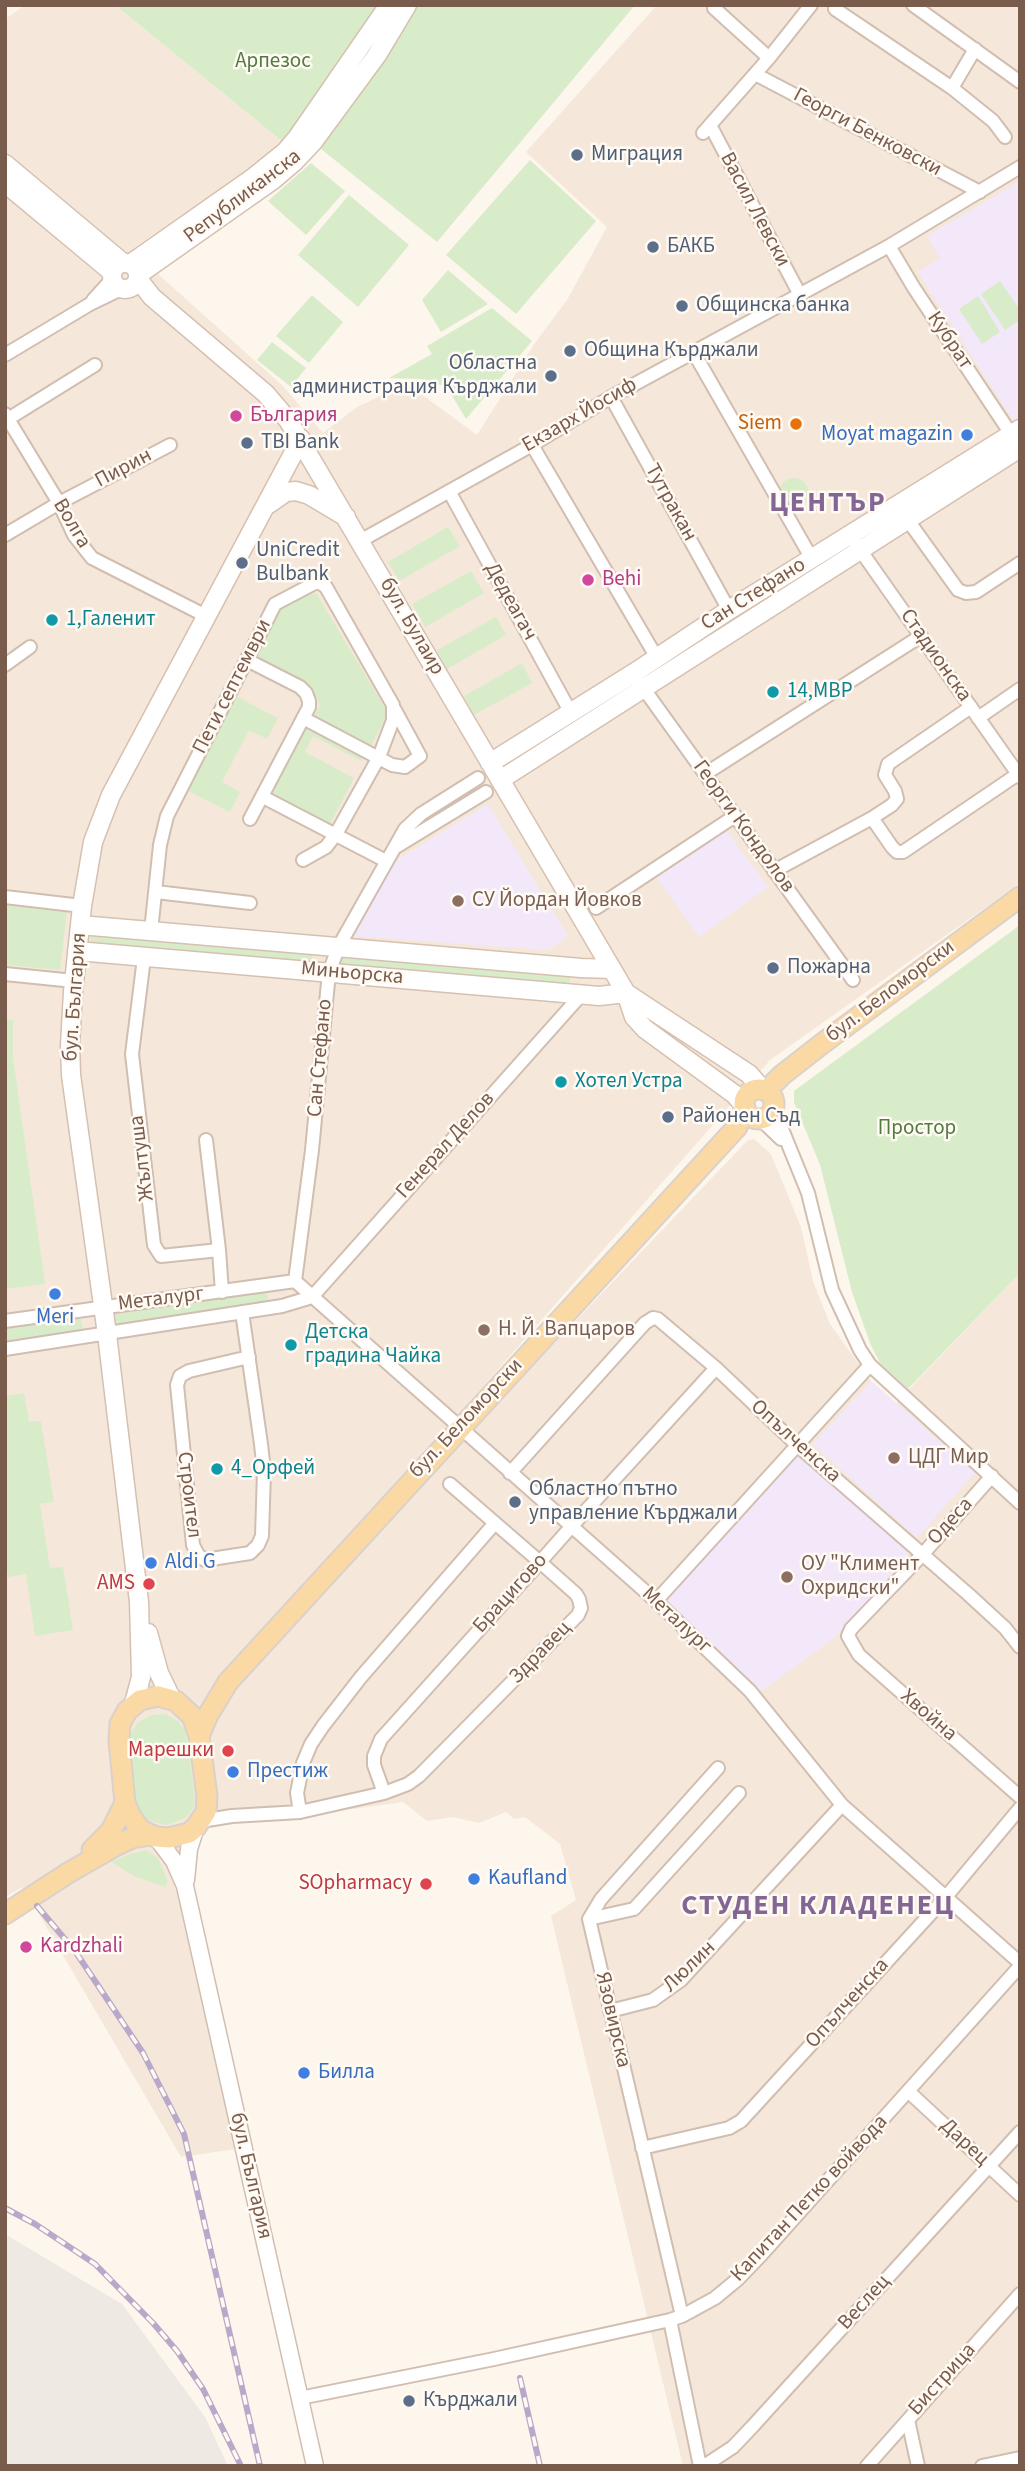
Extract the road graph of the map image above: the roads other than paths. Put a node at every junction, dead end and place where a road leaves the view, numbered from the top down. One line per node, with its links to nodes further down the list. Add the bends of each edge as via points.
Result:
1 (811, 5): 7 (street)
2 (913, 5): 6 (street)
3 (402, 8): 17 (main road, Републиканска, via 297,138 290,157 254,177)
4 (714, 8): 7 (street)
5 (835, 9): 10 (street)
6 (975, 49): 9 (street); 10 (street)
7 (769, 58): 8 (street)
8 (755, 74): 15 (street, Георги Бенковски); 18 (street, Васил Левски, via 706,129)
9 (1020, 82)
10 (951, 88): 11 (street, via 993,121)
11 (1005, 137)
12 (5, 164): 17 (main road, бул. Булаир)
13 (1020, 167): 15 (street, Екзарх Йосиф)
14 (5, 183): 17 (main road, бул. Булаир)
15 (980, 191): 16 (street, Екзарх Йосиф)
16 (889, 246): 18 (street, Екзарх Йосиф); 24 (street, Кубрат)
17 (126, 276): 20 (street, Републиканска, via 90,304); 25 (main road, бул. Булаир, via 266,394)
18 (799, 293): 19 (street, Екзарх Йосиф)
19 (694, 352): 22 (street, Екзарх Йосиф); 36 (street)
20 (5, 355)
21 (95, 365): 23 (street)
22 (611, 397): 27 (street, Екзарх Йосиф); 38 (street, Тутракан)
23 (7, 417): 29 (street, Волга)
24 (1017, 437): 32 (main road, Сан Стефано); 35 (main road, Сан Стефано)
25 (301, 439): 30 (main road, бул. България); 31 (main road, бул. Булаир)
26 (170, 445): 29 (street, Пирин)
27 (532, 445): 28 (street, Екзарх Йосиф); 42 (street)
28 (449, 491): 34 (street, Екзарх Йосиф); 48 (street, Дедеагач)
29 (58, 503): 33 (street, Пирин); 39 (street, Волга, via 92,558)
30 (266, 506): 31 (main road, via 286,492 296,491); 39 (main road, бул. България)
31 (347, 518): 34 (main road, бул. Булаир)
32 (907, 519): 35 (main road, Сан Стефано); 37 (street, via 958,590 976,592)
33 (5, 534)
34 (360, 541): 52 (main road, бул. Булаир)
35 (855, 542): 36 (main road, Сан Стефано); 40 (street, Стадионска); 45 (main road, Сан Стефано)
36 (812, 559): 38 (main road, Сан Стефано)
37 (1020, 563)
38 (729, 610): 42 (main road, Сан Стефано)
39 (208, 617): 69 (main road, бул. България, via 111,796 93,842)
40 (921, 636): 49 (street, Стадионска); 53 (street)
41 (30, 647): 44 (street)
42 (657, 658): 45 (main road, Сан Стефано)
43 (247, 660): 47 (street, Пети септември, via 275,604 313,583 323,583); 50 (street, via 306,693 309,707); 65 (street, Пети септември, via 166,816)
44 (5, 664)
45 (638, 681): 48 (main road, Сан Стефано); 53 (street, Георги Кондолов); 56 (main road, Сан Стефано)
46 (1020, 689): 49 (street)
47 (393, 705): 51 (street, via 393,720); 51 (street, via 420,756 405,766)
48 (571, 713): 52 (main road, Сан Стефано)
49 (975, 713): 54 (street, Стадионска); 59 (street, via 888,764 885,775 897,799)
50 (303, 718): 51 (street); 57 (street)
51 (379, 757): 61 (street)
52 (490, 763): 56 (main road, бул. Булаир)
53 (705, 774): 58 (street, Георги Кондолов)
54 (1019, 775): 59 (street, via 903,852 892,847)
55 (478, 778): 62 (street, Сан Стефано, via 412,821)
56 (493, 786): 62 (street, Сан Стефано); 76 (main road, бул. Булаир)
57 (263, 797): 60 (street); 61 (street)
58 (736, 817): 64 (street, Георги Кондолов); 70 (street)
59 (872, 818): 64 (street)
60 (250, 819)
61 (336, 834): 62 (street); 63 (street, via 326,847)
62 (390, 855): 73 (street, Сан Стефано)
63 (303, 860)
64 (774, 871): 79 (street, Георги Кондолов)
65 (156, 892): 68 (street); 72 (street, Пети септември)
66 (5, 897): 69 (street)
67 (1020, 897): 83 (main road, бул. Беломорски, via 782,1075)
68 (250, 903)
69 (82, 906): 71 (main road, бул. България)
70 (596, 908)
71 (80, 925): 72 (main road, Миньорска); 74 (main road, бул. България)
72 (151, 931): 73 (main road, Миньорска)
73 (339, 946): 76 (main road, Миньорска); 77 (street, Сан Стефано)
74 (77, 951): 75 (main road, Миньорска); 80 (main road, бул. България)
75 (144, 958): 77 (main road, Миньорска); 85 (street, Жълтуша, via 132,1054 154,1244 161,1256)
76 (612, 969): 81 (main road, бул. Булаир)
77 (329, 972): 82 (main road, Миньорска); 86 (street, Сан Стефано)
78 (5, 974): 80 (street)
79 (853, 980)
80 (74, 981): 89 (main road, бул. България, via 71,1075)
81 (626, 993): 82 (main road, Миньорска); 83 (main road, бул. Булаир, via 640,1024 734,1094); 83 (main road, бул. Булаир, via 749,1074)
82 (581, 995): 88 (street, Генерал Делов)
83 (758, 1106): 95 (street, via 788,1148 808,1192 839,1308); 97 (main road, бул. Беломорски)
84 (206, 1140): 85 (street)
85 (219, 1250): 87 (street)
86 (295, 1281): 87 (street, Металург); 88 (street, Металург)
87 (222, 1292): 89 (street, Металург)
88 (312, 1297): 90 (street, Металург); 97 (street, Металург)
89 (104, 1307): 91 (street, Металург); 92 (main road, бул. България)
90 (242, 1312): 92 (street, Металург); 94 (street, Строител)
91 (5, 1321)
92 (107, 1334): 93 (street, Металург); 108 (main road, бул. България)
93 (5, 1349)
94 (248, 1357): 94 (street, Строител, via 264,1471 262,1536 250,1553 205,1560 193,1545 177,1385 180,1376 189,1371)
95 (870, 1365): 98 (street); 100 (street)
96 (716, 1368): 98 (street, Опълченска); 99 (street, Опълченска, via 653,1318); 104 (street, Брацигово)
97 (459, 1427): 99 (street, Металург); 111 (main road, бул. Беломорски)
98 (797, 1445): 105 (street, Опълченска); 107 (street)
99 (510, 1473): 104 (street, Металург)
100 (992, 1476): 102 (street); 105 (street, Одеса)
101 (450, 1484): 103 (street, Здравец)
102 (1020, 1503)
103 (495, 1523): 106 (street, Здравец); 122 (street, via 323,1726 303,1763 297,1793)
104 (571, 1527): 106 (street, Брацигово); 107 (street, Металург)
105 (922, 1555): 109 (street, Одеса); 110 (street, Опълченска)
106 (540, 1562): 116 (street, Брацигово, via 381,1739 374,1765); 116 (street, Здравец, via 579,1598 578,1615 419,1776)
107 (656, 1601): 120 (street, Металург, via 750,1691)
108 (139, 1602): 112 (main road, бул. България, via 154,1660); 113 (main road, бул. България, via 141,1677)
109 (851, 1629): 118 (street, Хвойна, via 848,1636 859,1656)
110 (1020, 1647)
111 (228, 1682): 112 (main road, бул. Беломорски, via 204,1696); 114 (main road, бул. Беломорски)
112 (176, 1701): 113 (main road, via 154,1696); 114 (main road, via 192,1716)
113 (134, 1703): 119 (main road, via 119,1730)
114 (199, 1736): 124 (main road)
115 (718, 1768): 130 (street, via 601,1899)
116 (389, 1791): 122 (street)
117 (739, 1793): 130 (street, via 634,1909)
118 (1020, 1797)
119 (125, 1803): 125 (main road, via 136,1826); 126 (main road, via 111,1831)
120 (842, 1805): 128 (street, Металург); 132 (street, Люлин, via 681,1980 653,2000)
121 (1020, 1808): 128 (street, Опълченска)
122 (300, 1812): 123 (street)
123 (232, 1816): 124 (street); 124 (street)
124 (202, 1817): 125 (main road, via 178,1837); 127 (street, бул. България, via 188,1854)
125 (153, 1836): 126 (main road, via 117,1844); 127 (street, бул. България, via 170,1854)
126 (68, 1872): 129 (main road)
127 (186, 1886): 140 (street, бул. България)
128 (945, 1898): 131 (street, Металург); 135 (street, Опълченска, via 741,2121 729,2128)
129 (5, 1914)
130 (589, 1919): 132 (street, Язовирска)
131 (1020, 1965): 133 (street, Капитан Петко войвода)
132 (610, 2011): 135 (street, Язовирска)
133 (909, 2092): 136 (street, Дарец); 139 (street, Капитан Петко войвода, via 738,2279 715,2298)
134 (1020, 2132): 136 (street, Веслец)
135 (642, 2148): 139 (street, Язовирска)
136 (989, 2166): 137 (street, Дарец); 144 (street, Веслец, via 752,2427)
137 (1020, 2195)
138 (1020, 2294): 141 (street, Бистрица)
139 (676, 2318): 140 (street, Капитан Петко войвода); 144 (street, Язовирска)
140 (300, 2398): 143 (street, бул. България)
141 (908, 2420): 145 (street, Бистрица); 146 (street)
142 (1020, 2458): 147 (street)
143 (315, 2466)
144 (702, 2466)
145 (867, 2466)
146 (918, 2466)
147 (982, 2466)

